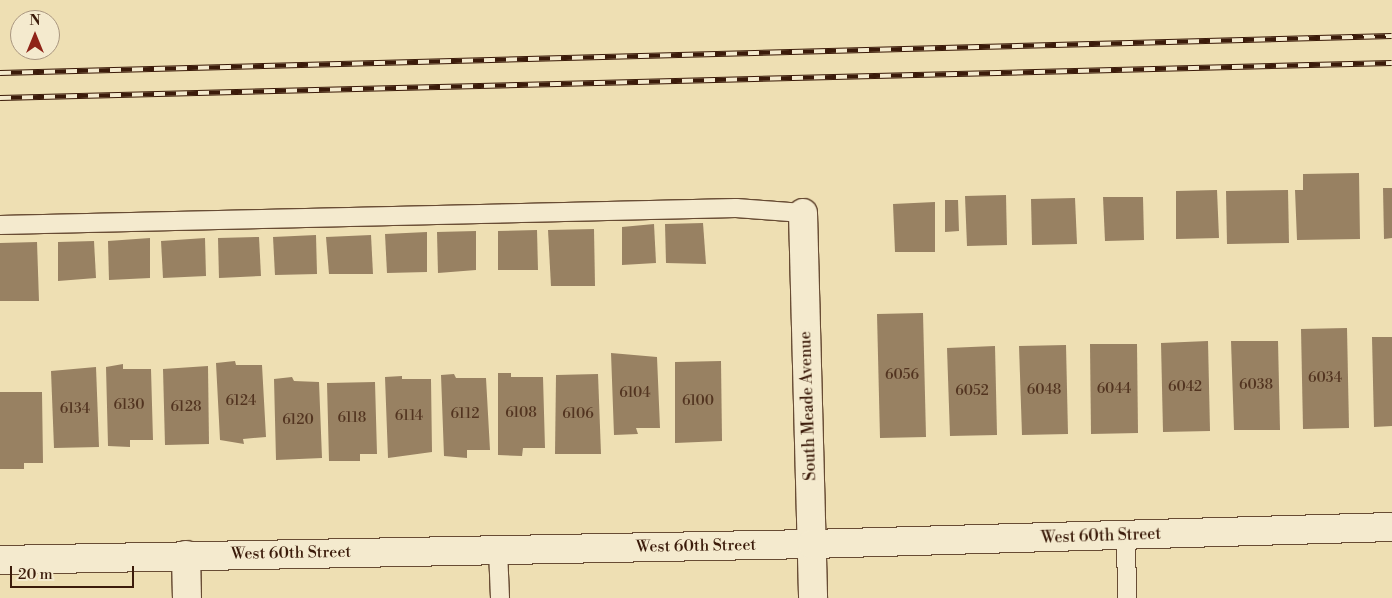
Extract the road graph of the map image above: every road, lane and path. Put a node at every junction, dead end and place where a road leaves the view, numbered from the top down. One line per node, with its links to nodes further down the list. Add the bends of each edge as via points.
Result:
1 (802, 213): 2 (lane, via 736,208); 5 (street, South Meade Avenue)
2 (0, 226)
3 (1392, 527): 4 (street, West 60th Street)
4 (1126, 535): 5 (street, West 60th Street); 12 (lane)
5 (812, 544): 6 (street, West 60th Street); 11 (street, South Meade Avenue)
6 (498, 550): 7 (street, West 60th Street); 10 (lane)
7 (186, 555): 8 (street, West 60th Street); 9 (street)
8 (0, 560)
9 (187, 598)
10 (500, 598)
11 (814, 598)
12 (1127, 598)

